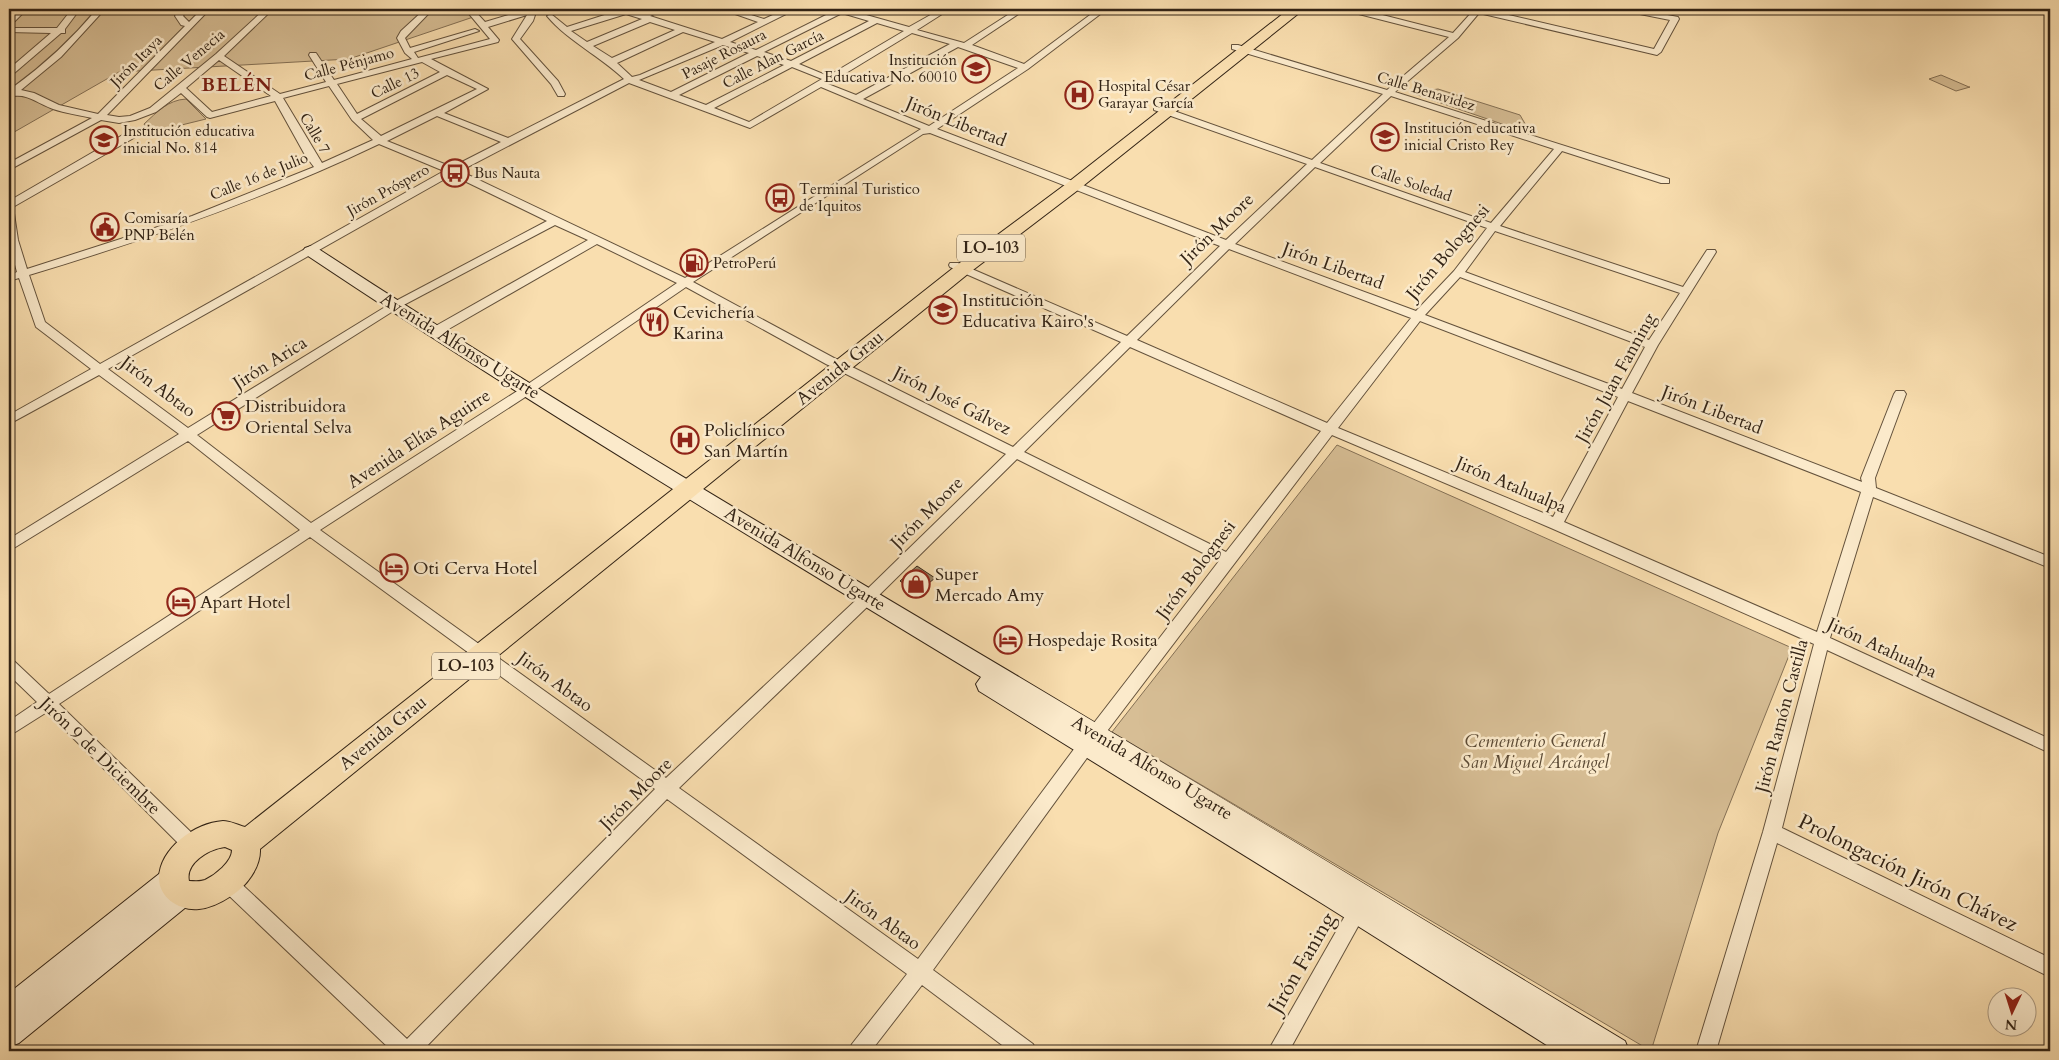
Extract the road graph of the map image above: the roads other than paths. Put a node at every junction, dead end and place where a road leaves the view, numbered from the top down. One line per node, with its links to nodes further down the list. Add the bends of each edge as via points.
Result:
1 (23, 9): 28 (street)
2 (76, 9): 37 (street)
3 (100, 9): 34 (street)
4 (183, 9): 31 (street, via 179,16)
5 (206, 9): 31 (street, Jirón Itaya)
6 (269, 9): 47 (street, Calle Venecia)
7 (429, 9): 44 (street, via 401,38)
8 (469, 9): 30 (street)
9 (534, 9): 30 (street); 60 (street, via 516,39 555,82)
10 (660, 9): 26 (street)
11 (726, 9): 29 (street)
12 (792, 9): 29 (street, Jirón Próspero)
13 (866, 9): 24 (street)
14 (946, 9): 36 (street)
15 (1022, 9): 42 (street)
16 (1103, 9): 51 (street)
17 (1285, 9): 43 (main road, Avenida Grau / LO-103)
18 (1297, 9): 43 (main road, Avenida Grau / LO-103)
19 (1350, 9): 39 (street)
20 (1625, 9): 23 (street, via 1675,19 1657,52)
21 (622, 10): 26 (street, Jirón Libertad); 35 (street)
22 (839, 10): 24 (street); 45 (street, Pasaje Rosaura)
23 (1475, 10): 39 (street, Jirón Moore)
24 (857, 14): 27 (street)
25 (551, 16): 35 (street)
26 (646, 18): 32 (street, Jirón Libertad); 41 (street)
27 (877, 20): 36 (street); 50 (street, Calle Alan García)
28 (9, 22)
29 (765, 22): 40 (street, Jirón Próspero)
30 (485, 25): 48 (street, Calle Pénjamo, via 496,40)
31 (191, 26): 67 (street, Jirón Itaya)
32 (682, 29): 40 (street, Jirón Libertad); 49 (street)
33 (9, 30): 37 (street)
34 (85, 30): 37 (street); 58 (street, via 58,56)
35 (565, 30): 41 (street)
36 (912, 30): 42 (street); 55 (street)
37 (59, 31): 53 (street)
38 (475, 31): 44 (street)
39 (1455, 36): 59 (street, Jirón Moore)
40 (723, 42): 45 (street, Jirón Libertad); 54 (street, Jirón Próspero)
41 (587, 45): 49 (street)
42 (961, 45): 51 (street); 63 (street)
43 (1240, 49): 59 (street, Calle Benavidez); 65 (main road, Avenida Grau / LO-103)
44 (408, 51): 48 (street)
45 (756, 52): 50 (street, Jirón Libertad); 61 (street, Pasaje Rosaura)
46 (313, 55): 56 (street, Jirón José Gálvez)
47 (219, 56): 57 (street, Calle Venecia); 62 (street, Calle 7)
48 (419, 59): 52 (street); 56 (street, Calle Pénjamo)
49 (612, 62): 54 (street)
50 (794, 65): 55 (street, Jirón Libertad); 64 (street, Calle Alan García)
51 (1025, 67): 69 (street)
52 (448, 72): 66 (street, Calle 16 de Julio, via 484,89); 68 (street, Calle 13)
53 (9, 73)
54 (630, 80): 61 (street); 72 (street, Jirón Próspero)
55 (825, 81): 63 (street, Jirón Libertad); 64 (street, via 750,125)
56 (331, 83): 62 (street, Calle Pénjamo); 68 (street, Jirón José Gálvez)
57 (181, 88): 62 (street, Calle Pénjamo, via 210,115); 67 (street, Calle Venecia, via 145,114 119,120)
58 (10, 92): 67 (street, via 31,95 56,107)
59 (1390, 93): 73 (street, Calle Benavidez); 74 (street, Jirón Moore)
60 (561, 94)
61 (672, 95): 64 (street)
62 (278, 97): 76 (street, Calle 7)
63 (856, 99): 69 (street, Jirón Libertad)
64 (707, 108)
65 (1162, 110): 74 (street, Calle Soledad); 79 (main road, Avenida Grau / LO-103)
66 (437, 113): 71 (street, Calle 16 de Julio); 72 (street)
67 (100, 117): 75 (street, Jirón Itaya)
68 (355, 118): 71 (street, Jirón José Gálvez)
69 (929, 130): 79 (street, Jirón Libertad); 91 (street, Avenida Elías Aguirre, via 929,135 811,206)
70 (141, 131): 80 (street)
71 (380, 141): 76 (street, Calle 16 de Julio); 77 (street, Jirón José Gálvez)
72 (508, 141): 77 (street, Jirón Próspero)
73 (1560, 148): 78 (street, Calle Benavidez); 82 (street, Jirón Bolognesi)
74 (1313, 164): 82 (street, Calle Soledad); 84 (street, Jirón Moore)
75 (9, 167)
76 (320, 168): 89 (street, Calle 16 de Julio, via 178,225)
77 (452, 171): 81 (street, Jirón José Gálvez); 85 (street, Jirón Próspero)
78 (1665, 181)
79 (1068, 186): 84 (street, Jirón Libertad); 87 (main road, Avenida Grau / LO-103)
80 (9, 206): 89 (street, Jirón Abtao)
81 (556, 220): 83 (street, Jirón José Gálvez); 93 (street, Jirón Arica)
82 (1493, 227): 88 (street, Jirón Bolognesi); 92 (street, Calle Soledad)
83 (596, 241): 91 (street, Jirón José Gálvez); 95 (street)
84 (1226, 246): 94 (street, Jirón Libertad); 96 (street, Jirón Moore)
85 (311, 251): 93 (main road, Avenida Alfonso Ugarte); 99 (street, Jirón Próspero)
86 (1711, 252): 92 (street, Jirón Juan Fanning)
87 (959, 267): 96 (street, Jirón Atahualpa); 98 (main road, Avenida Grau / LO-103)
88 (1458, 273): 94 (street, Jirón Bolognesi); 97 (street)
89 (22, 274): 90 (street, Calle 16 de Julio); 99 (street, Jirón Abtao, via 40,324)
90 (9, 278)
91 (689, 286): 98 (street, Jirón José Gálvez); 100 (street, Avenida Elías Aguirre)
92 (1685, 292): 97 (street, Jirón Juan Fanning)
93 (394, 306): 95 (main road, Avenida Alfonso Ugarte); 105 (street, Jirón Arica)
94 (1418, 316): 102 (street, Jirón Libertad); 104 (street, Jirón Bolognesi)
95 (436, 331): 100 (main road, Avenida Alfonso Ugarte)
96 (1130, 341): 104 (street, Jirón Atahualpa); 106 (street, Jirón Moore)
97 (1652, 345): 102 (street, Jirón Juan Fanning)
98 (836, 363): 106 (street, Jirón José Gálvez); 107 (main road, Avenida Grau / LO-103)
99 (101, 369): 103 (street, Jirón Próspero); 105 (street, Jirón Abtao)
100 (532, 391): 107 (main road, Avenida Alfonso Ugarte); 110 (street, Avenida Elías Aguirre)
101 (1900, 394): 108 (street, Jirón Ramón Castilla, via 1868,478)
102 (1625, 395): 108 (street, Jirón Libertad); 109 (street, Jirón Juan Fanning)
103 (9, 420)
104 (1329, 429): 109 (street, Jirón Atahualpa); 112 (street, Jirón Bolognesi)
105 (189, 436): 110 (street, Jirón Abtao); 111 (street, Jirón Arica)
106 (1015, 452): 112 (street, Jirón José Gálvez); 114 (street, Jirón Moore)
107 (682, 486): 114 (main road, Avenida Alfonso Ugarte, via 702,509); 116 (main road, Avenida Grau / LO-103)
108 (1869, 489): 113 (street, Jirón Libertad); 115 (street, Jirón Ramón Castilla)
109 (1556, 524): 115 (street, Jirón Atahualpa)
110 (314, 533): 116 (street, Jirón Abtao); 118 (street, Avenida Elías Aguirre)
111 (9, 546)
112 (1228, 559): 121 (street, Jirón Bolognesi)
113 (2050, 563)
114 (865, 601): 121 (main road, Avenida Alfonso Ugarte); 123 (street, Jirón Moore)
115 (1822, 641): 122 (street, Jirón Atahualpa); 124 (street, Jirón Ramón Castilla)
116 (477, 650): 123 (street, Jirón Abtao); 125 (main road, Avenida Grau / LO-103)
117 (9, 665): 118 (street, Jirón 9 de Diciembre)
118 (51, 707): 119 (street, Avenida Elías Aguirre); 120 (street, Avenida Elías Aguirre); 126 (street, Jirón 9 de Diciembre)
119 (9, 729)
120 (9, 740)
121 (1090, 740): 129 (main road, Avenida Alfonso Ugarte); 131 (street, Jirón Bolognesi)
122 (2050, 746)
123 (666, 789): 131 (street, Jirón Abtao); 135 (street, Jirón Moore)
124 (1772, 832): 130 (street, Prolongación Jirón Chávez); 141 (street, Jirón Ramón Castilla)
125 (240, 840): 126 (main road, via 214,835); 127 (main road, via 247,853 238,873)
126 (192, 846): 128 (main road, via 178,862)
127 (228, 883): 128 (main road, via 204,895 192,896); 134 (street)
128 (177, 887): 132 (main road); 133 (main road)
129 (1361, 904): 138 (street, Jirón Faning); 139 (main road, Avenida Alfonso Ugarte); 140 (main road, Avenida Alfonso Ugarte)
130 (2050, 968)
131 (920, 972): 136 (street, Jirón Bolognesi); 137 (street, Jirón Abtao)
132 (9, 1010)
133 (9, 1034)
134 (406, 1051)
135 (410, 1051)
136 (859, 1051)
137 (1026, 1051)
138 (1278, 1051)
139 (1581, 1051)
140 (1615, 1051)
141 (1706, 1051)

